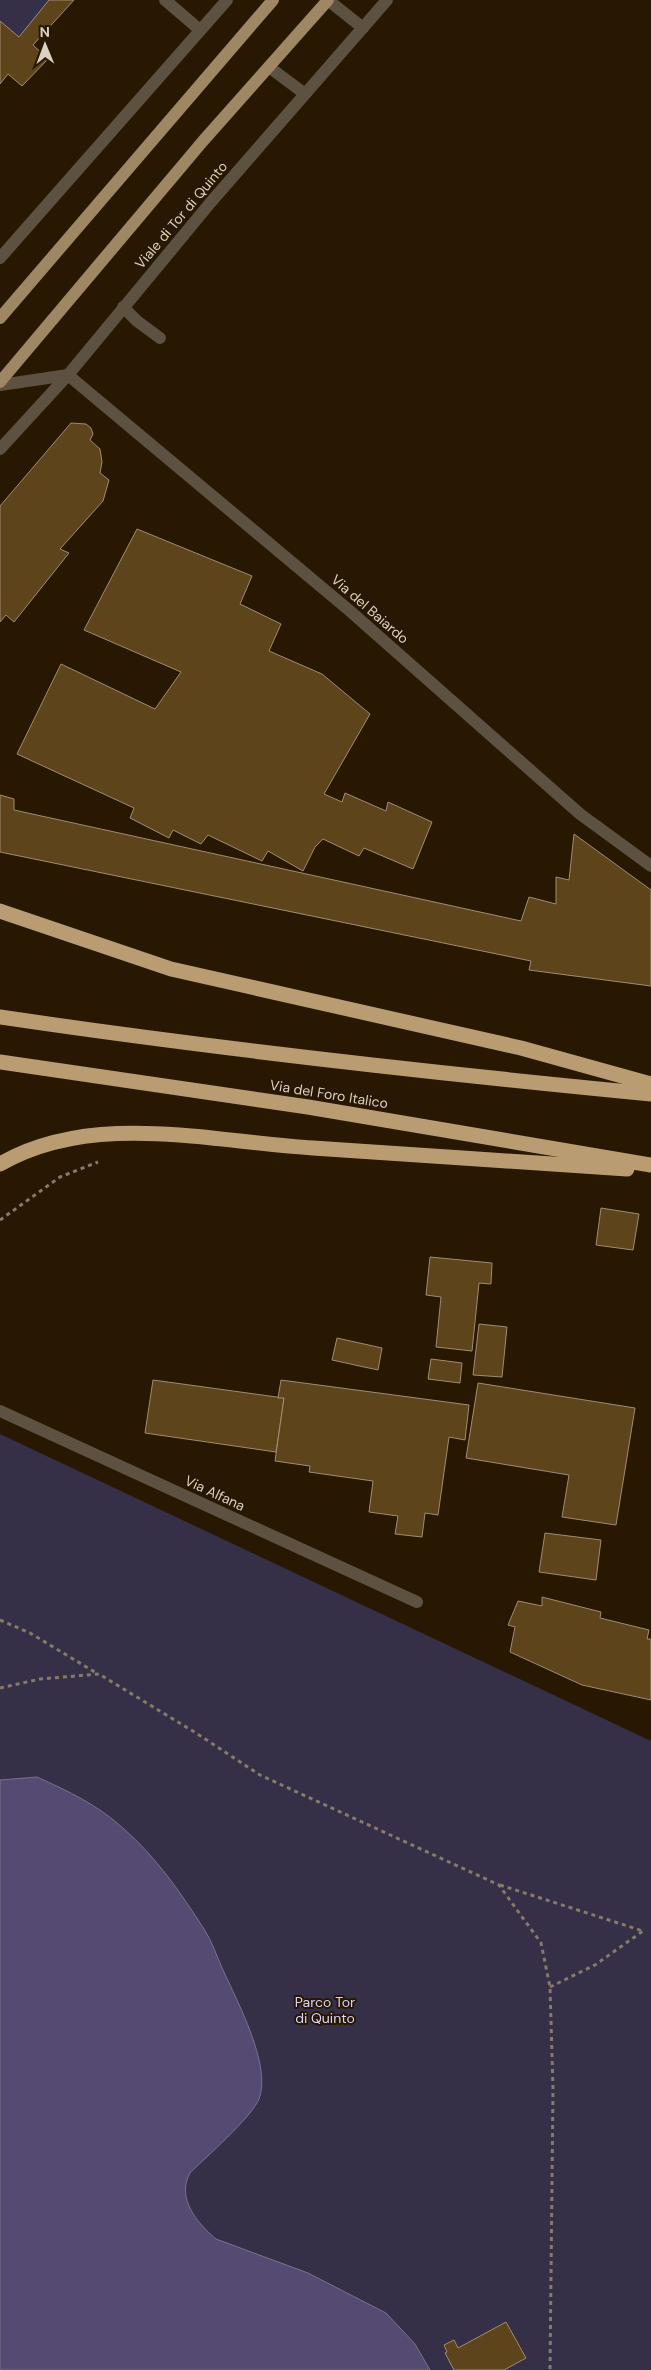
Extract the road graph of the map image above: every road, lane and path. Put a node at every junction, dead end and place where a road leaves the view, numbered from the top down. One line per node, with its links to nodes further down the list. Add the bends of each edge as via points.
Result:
1 (165, 0): 7 (street)
2 (227, 0): 7 (street)
3 (273, 0): 12 (main road)
4 (328, 0): 6 (street); 8 (main road)
5 (387, 0): 6 (street, Viale di Tor di Quinto)
6 (363, 28): 9 (street, Viale di Tor di Quinto)
7 (200, 30): 10 (street)
8 (269, 66): 9 (street); 15 (main road)
9 (305, 94): 11 (street, Viale di Tor di Quinto)
10 (0, 258)
11 (123, 307): 13 (street); 14 (street, Viale di Tor di Quinto)
12 (0, 318)
13 (160, 338)
14 (68, 375): 15 (street); 16 (street, Viale di Tor di Quinto); 17 (street, Via del Baiardo, via 350,611 580,814)
15 (0, 383)
16 (0, 449)
17 (651, 866)
18 (0, 911): 21 (highway, via 171,969 492,1042)
19 (0, 1017): 22 (highway, via 385,1067)
20 (0, 1062): 25 (highway, Via del Foro Italico, via 308,1107)
21 (651, 1084)
22 (651, 1094)
23 (101, 1161): 27 (path, via 60,1177)
24 (0, 1164): 26 (highway, via 22,1153 65,1140 147,1134)
25 (651, 1165)
26 (651, 1171)
27 (0, 1220)
28 (0, 1411): 29 (street, Via Alfana)
29 (417, 1602)
30 (0, 1620): 31 (path, via 30,1633)
31 (99, 1674): 32 (path, via 40,1679); 33 (path, via 260,1775)
32 (0, 1688)
33 (499, 1885): 34 (path, via 540,1944); 34 (path, via 643,1931 595,1965)
34 (550, 1987): 35 (path, via 554,2088)
35 (550, 2370)

